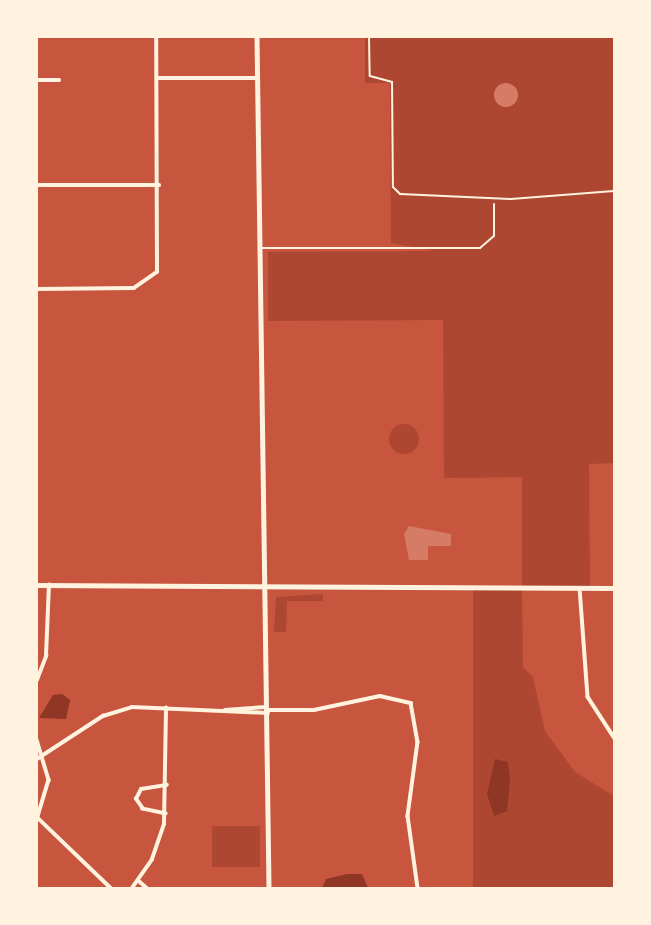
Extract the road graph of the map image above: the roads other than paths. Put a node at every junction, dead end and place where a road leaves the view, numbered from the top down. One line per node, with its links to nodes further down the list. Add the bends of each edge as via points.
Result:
1 (156, 37): 3 (street)
2 (257, 37): 4 (street)
3 (157, 78): 4 (street); 8 (street)
4 (258, 78): 10 (street)
5 (37, 80): 6 (street)
6 (59, 80)
7 (37, 185): 8 (street)
8 (159, 185): 11 (street, via 159,264 152,280 124,289)
9 (494, 204): 10 (lane, via 494,236 480,248)
10 (261, 248): 14 (street)
11 (37, 289)
12 (37, 585): 13 (street)
13 (49, 585): 14 (street); 17 (street, via 46,656)
14 (267, 587): 15 (street); 19 (street)
15 (580, 588): 16 (street); 20 (street, via 588,697)
16 (614, 588)
17 (37, 680)
18 (166, 708): 19 (street); 22 (street, via 114,712); 24 (street)
19 (268, 710): 31 (street); 32 (street, via 314,710 380,696 411,702 418,742 408,816)
20 (614, 737)
21 (37, 740): 22 (street)
22 (44, 756): 23 (street); 26 (street, via 49,787)
23 (37, 759)
24 (167, 785): 25 (street); 25 (street, via 141,789 136,799 143,809)
25 (166, 814): 27 (street)
26 (38, 819): 28 (street)
27 (139, 881): 29 (street); 30 (street)
28 (111, 888)
29 (132, 888)
30 (147, 888)
31 (269, 888)
32 (418, 888)

